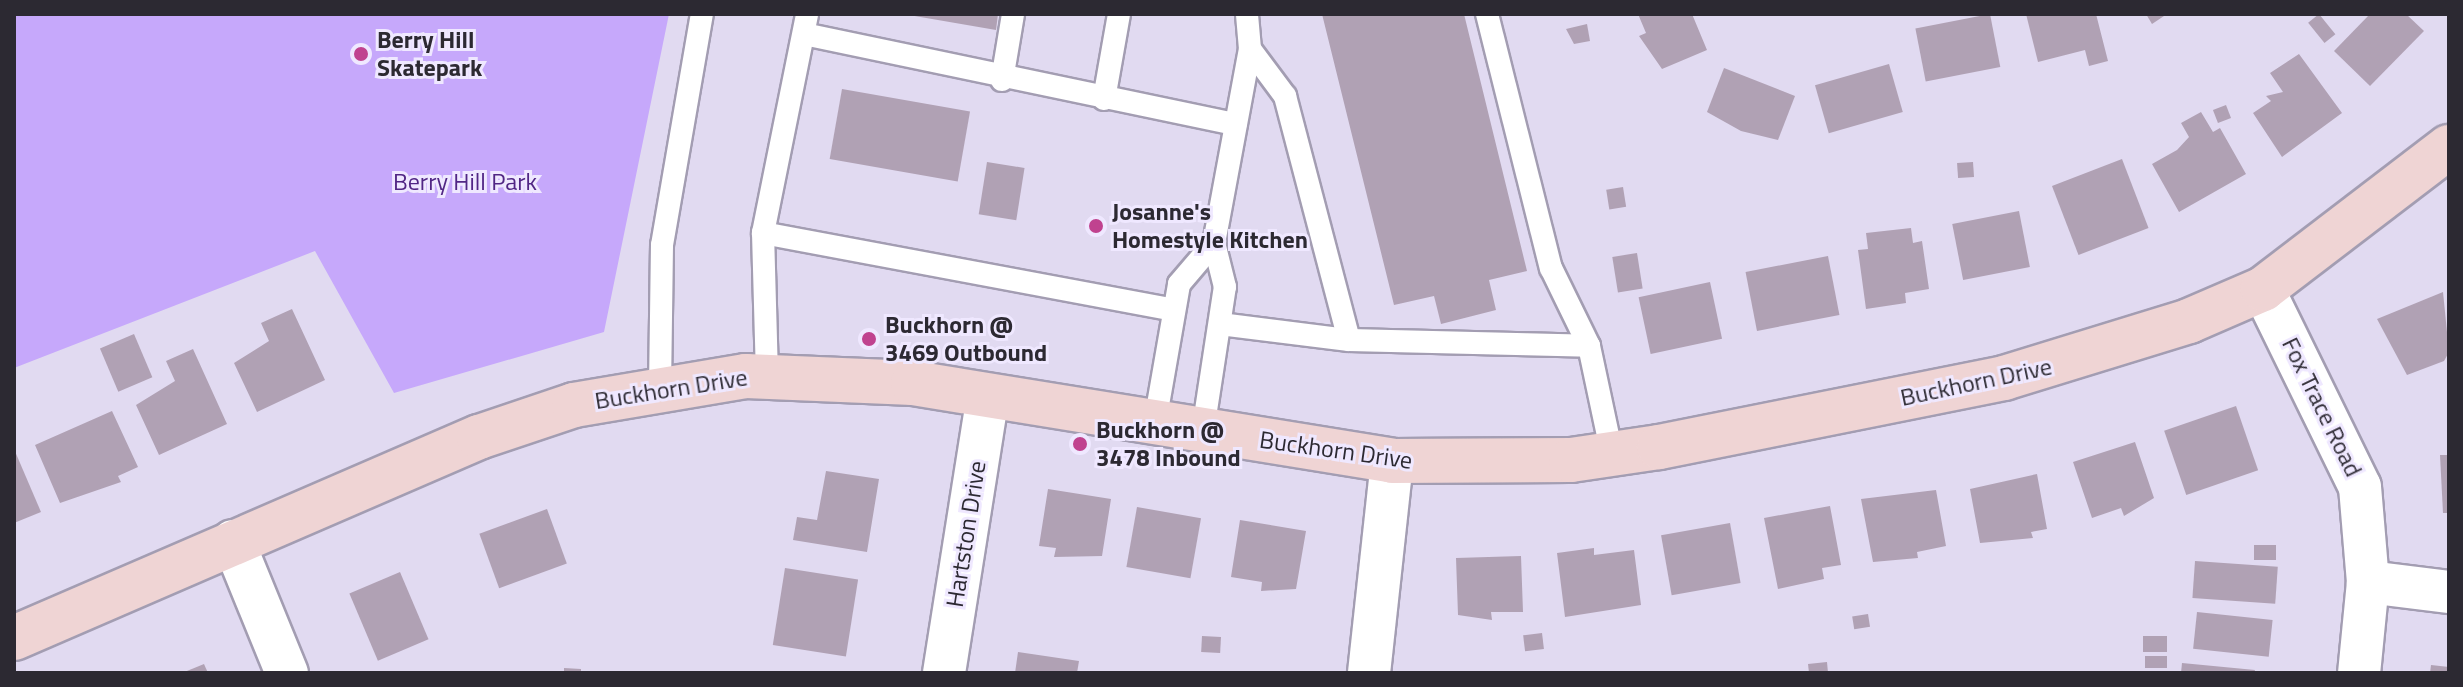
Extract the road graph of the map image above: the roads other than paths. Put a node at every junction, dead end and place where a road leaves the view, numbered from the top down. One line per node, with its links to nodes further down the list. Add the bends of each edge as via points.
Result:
1 (702, 14): 20 (lane, via 662,245)
2 (1013, 14): 8 (lane)
3 (1119, 14): 9 (lane)
4 (1247, 14): 7 (lane)
5 (1487, 14): 18 (lane, via 1551,268)
6 (805, 24): 8 (lane); 12 (lane)
7 (1250, 49): 10 (lane); 17 (lane, via 1285,96)
8 (1002, 80): 9 (lane)
9 (1104, 99): 10 (lane)
10 (1236, 124): 13 (lane)
11 (2449, 147): 14 (street, Buckhorn Drive)
12 (763, 233): 15 (lane); 19 (lane)
13 (1214, 243): 15 (lane, via 1179,284); 16 (lane, via 1225,287)
14 (2263, 289): 24 (street, Buckhorn Drive, via 2102,353); 27 (street, Fox Trace Road, via 2360,487)
15 (1174, 310): 22 (lane)
16 (1220, 324): 17 (lane); 23 (lane)
17 (1349, 340): 18 (lane)
18 (1589, 346): 24 (lane)
19 (767, 376): 20 (street, Buckhorn Drive); 21 (street, Buckhorn Drive, via 866,378)
20 (660, 388): 26 (street, Buckhorn Drive, via 574,405 479,437)
21 (988, 395): 22 (street, Buckhorn Drive); 31 (street, Hartston Drive)
22 (1155, 422): 23 (street, Buckhorn Drive)
23 (1203, 430): 25 (street, Buckhorn Drive)
24 (1612, 454): 25 (street, Buckhorn Drive, via 1481,464)
25 (1392, 461): 32 (street)
26 (233, 541): 29 (street, Buckhorn Drive); 30 (street)
27 (2368, 582): 28 (street); 33 (street, Fox Trace Road)
28 (2449, 592)
29 (14, 638)
30 (287, 673)
31 (944, 673)
32 (1369, 673)
33 (2359, 673)

